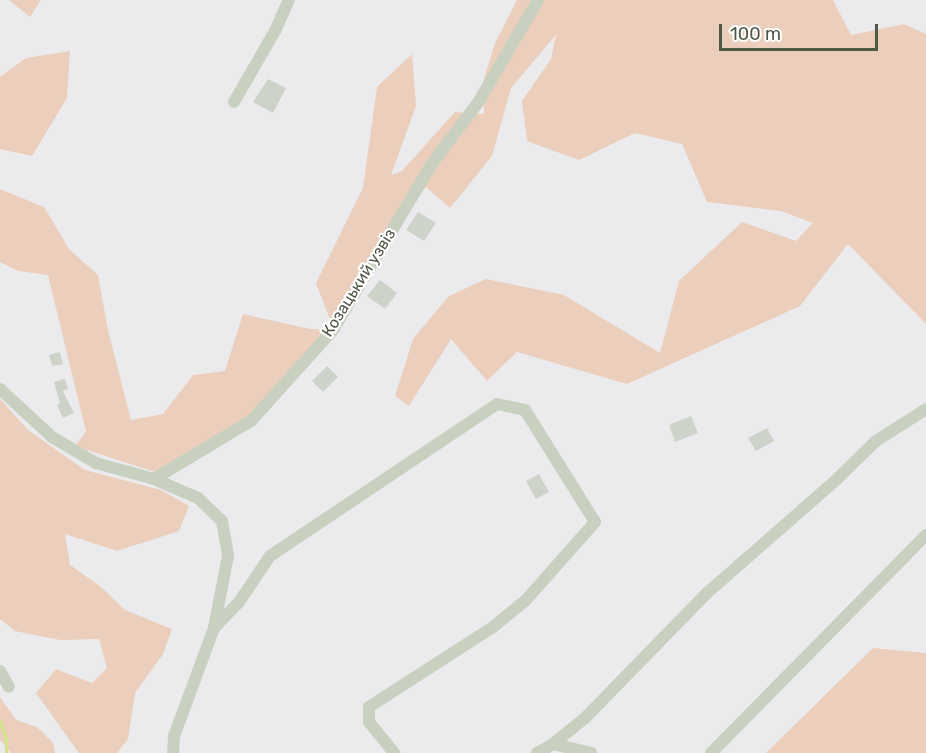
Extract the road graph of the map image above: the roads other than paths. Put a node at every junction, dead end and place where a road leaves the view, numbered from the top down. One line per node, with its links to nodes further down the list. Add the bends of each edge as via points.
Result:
1 (290, 0): 3 (street)
2 (538, 0): 6 (street, Козацький узвіз, via 479,101 431,165 333,330 252,420)
3 (234, 102)
4 (0, 389): 6 (street, via 52,436 96,463)
5 (926, 409): 11 (street, via 876,441 707,593 585,718)
6 (154, 479): 8 (street, via 198,498 222,521 228,556)
7 (926, 535): 16 (street)
8 (214, 628): 12 (street, via 174,736); 13 (street, via 239,602 270,556 497,404 525,410 594,522 526,600 493,627 369,707 369,722)
9 (0, 671): 10 (street)
10 (9, 687)
11 (553, 744): 14 (street); 15 (street)
12 (173, 753)
13 (394, 753)
14 (537, 753)
15 (591, 753)
16 (711, 753)

